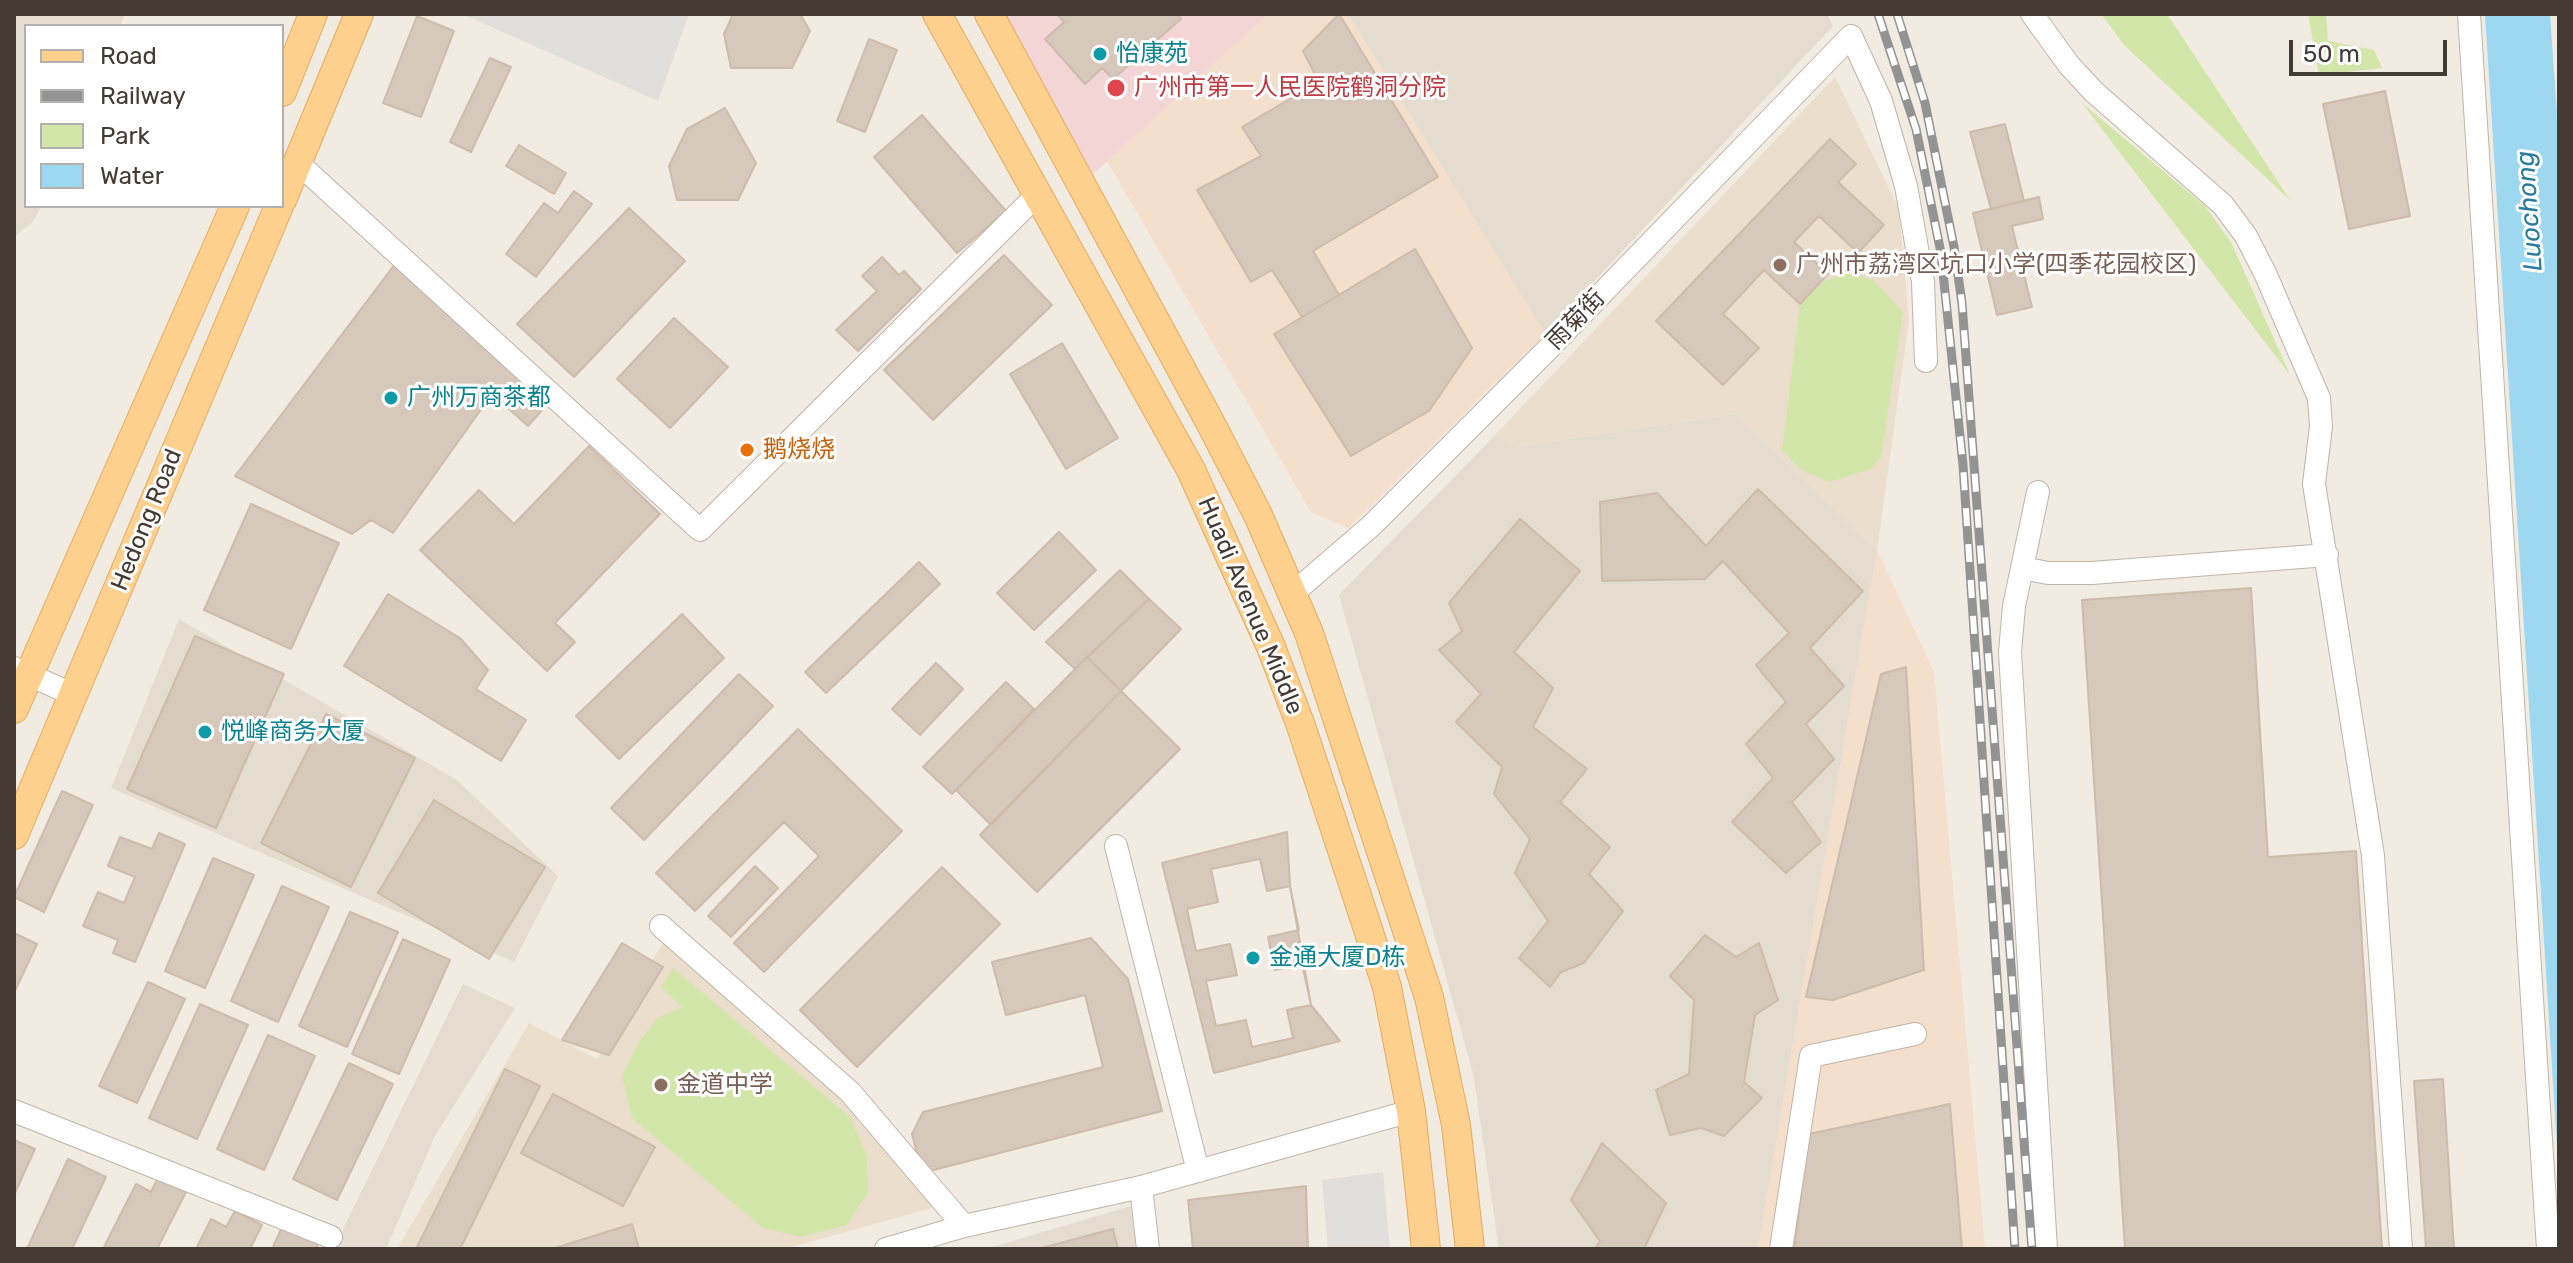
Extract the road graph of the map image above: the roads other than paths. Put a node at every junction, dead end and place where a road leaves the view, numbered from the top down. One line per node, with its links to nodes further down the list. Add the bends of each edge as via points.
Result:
1 (313, 14): 8 (main road)
2 (359, 14): 10 (main road)
3 (915, 14): 9 (main road)
4 (937, 14): 9 (main road, Huadi Avenue Middle)
5 (989, 14): 19 (main road, Huadi Avenue Middle, via 1211,424)
6 (2032, 14): 17 (street, via 2094,92 2223,205 2246,236 2319,398 2314,484)
7 (2469, 14): 40 (street)
8 (284, 87)
9 (995, 121): 12 (main road, Huadi Avenue Middle)
10 (298, 163): 11 (main road); 12 (street, via 700,530)
11 (284, 195)
12 (1037, 195): 28 (main road, Huadi Avenue Middle, via 1191,470 1271,647 1374,941)
13 (234, 208): 20 (main road, Hedong Road)
14 (278, 208): 21 (main road, Hedong Road)
15 (1926, 361): 19 (street, 雨菊街, via 1923,282 1906,186 1881,101 1851,36 1371,526)
16 (2038, 492): 18 (street)
17 (2327, 555): 18 (street, via 2092,573); 39 (street, via 2373,856)
18 (2022, 568): 38 (street, via 2010,652)
19 (1292, 594): 36 (main road, Huadi Avenue Middle, via 1338,712 1426,983 1456,1125)
20 (21, 672): 21 (street); 22 (main road, Hedong Road)
21 (74, 695): 23 (main road, Hedong Road)
22 (14, 709)
23 (14, 835)
24 (1116, 846): 29 (street)
25 (661, 926): 31 (street, via 850,1092)
26 (1915, 1034): 37 (street, via 1811,1056)
27 (14, 1111): 32 (street)
28 (1411, 1111): 29 (street); 35 (main road, Huadi Avenue Middle)
29 (1198, 1171): 30 (street)
30 (1141, 1187): 31 (street); 34 (street)
31 (964, 1226): 33 (street)
32 (331, 1237)
33 (886, 1249)
34 (1148, 1249)
35 (1426, 1249)
36 (1470, 1249)
37 (1781, 1249)
38 (2046, 1249)
39 (2401, 1249)
40 (2548, 1249)

